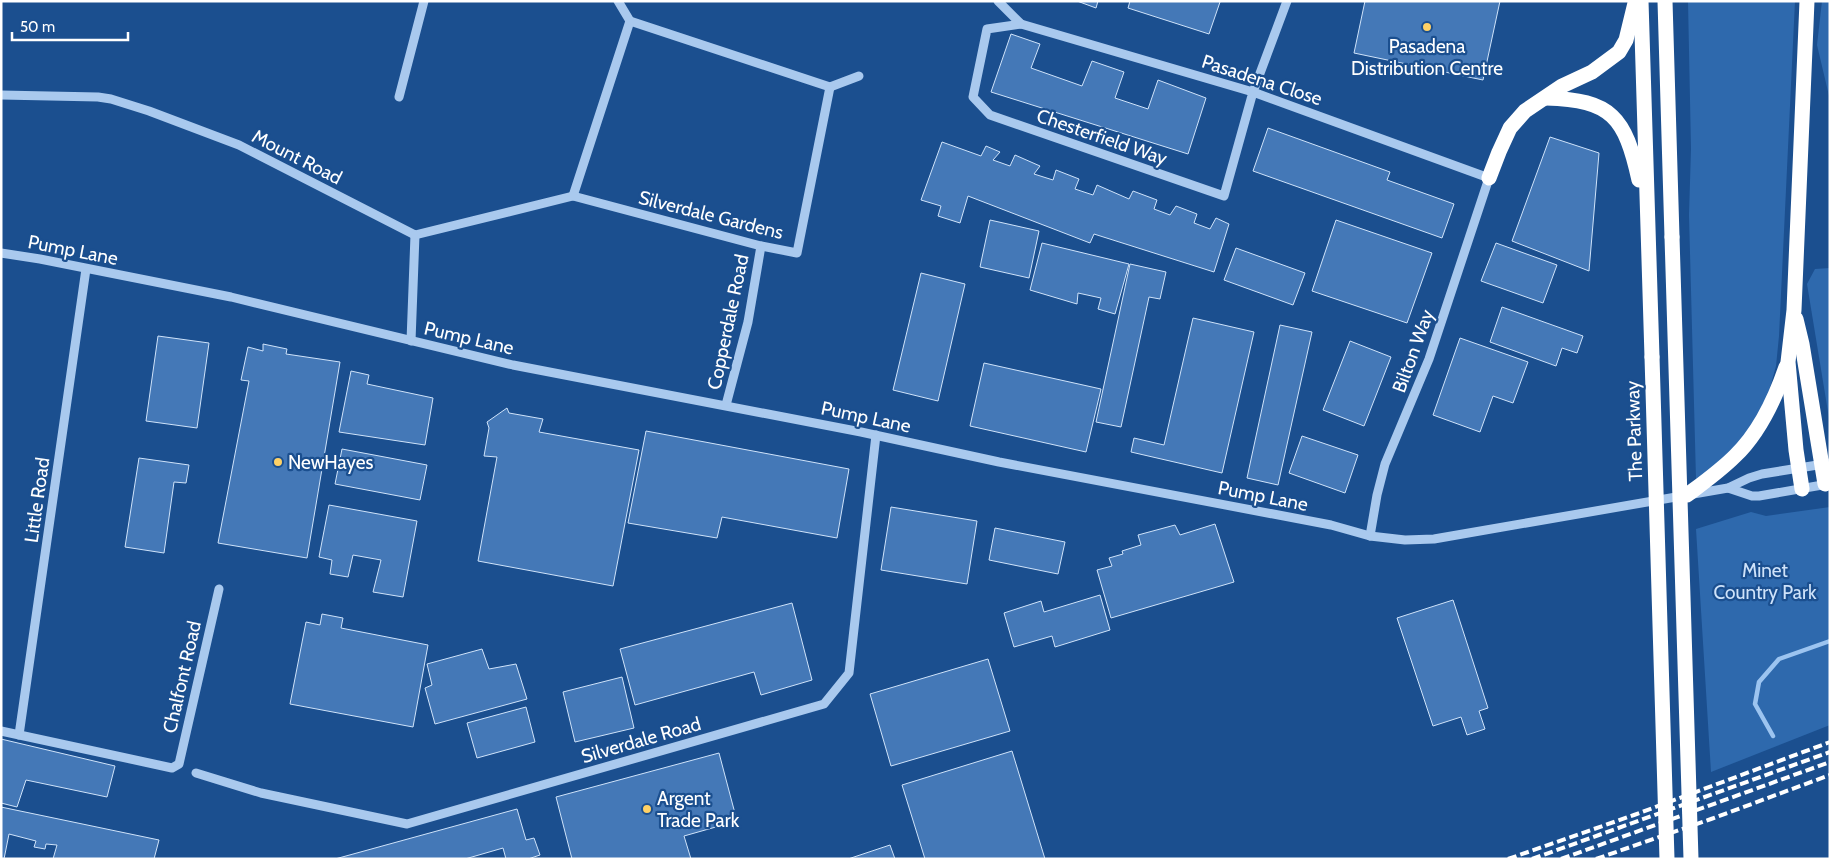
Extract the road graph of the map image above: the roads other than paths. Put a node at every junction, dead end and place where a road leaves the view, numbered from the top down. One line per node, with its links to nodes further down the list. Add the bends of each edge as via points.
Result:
1 (424, 1): 15 (street)
2 (618, 1): 9 (street)
3 (998, 1): 10 (street)
4 (1287, 1): 13 (street)
5 (1635, 1): 16 (highway, via 1626,40 1619,52 1592,72 1562,86)
6 (1641, 1): 19 (highway, The Parkway)
7 (1665, 1): 41 (highway, bridge)
8 (1808, 1): 24 (highway)
9 (630, 21): 12 (street); 18 (street)
10 (1021, 24): 13 (street, Pasadena Close); 13 (street, Chesterfield Way, via 987,29 973,97 990,115 1224,196)
11 (859, 76): 12 (street)
12 (830, 87): 21 (street, Silverdale Gardens, via 796,253)
13 (1254, 92): 17 (street, Pasadena Close)
14 (1, 95): 20 (street, Mount Road, via 98,97 149,111 239,145)
15 (399, 98)
16 (1546, 98): 17 (highway, via 1525,111 1510,128); 19 (highway, via 1591,103 1604,108 1617,121 1634,160)
17 (1489, 178): 35 (street, Bilton Way, via 1429,359 1385,464)
18 (573, 196): 20 (street); 21 (street, Silverdale Gardens)
19 (1646, 215): 40 (highway, The Parkway, bridge)
20 (415, 234): 25 (street)
21 (761, 246): 27 (street, Copperdale Road, via 748,322)
22 (1, 253): 23 (street, Pump Lane)
23 (86, 269): 25 (street, Pump Lane, via 231,298); 38 (street, Little Road)
24 (1794, 310): 26 (highway); 29 (highway)
25 (410, 341): 27 (street, Pump Lane, via 513,365)
26 (1788, 362): 30 (highway); 34 (highway, via 1763,420 1750,439 1735,456)
27 (726, 405): 28 (street, Pump Lane)
28 (876, 435): 35 (street, Pump Lane); 39 (street, Silverdale Road, via 849,673 824,704 407,824 262,793)
29 (1826, 463): 30 (street, Pump Lane); 31 (highway)
30 (1798, 468): 32 (street, Pump Lane, via 1762,474); 33 (highway)
31 (1827, 484): 33 (street, Pump Lane)
32 (1728, 488): 33 (street, Pump Lane, via 1752,496); 34 (street, Pump Lane)
33 (1802, 489)
34 (1687, 496): 35 (street, Pump Lane, via 1434,539)
35 (1370, 536)
36 (219, 589): 38 (street, Chalfont Road, via 179,764 172,768)
37 (1, 731): 38 (street)
38 (19, 734)
39 (196, 773)
40 (1667, 859)
41 (1691, 859)

